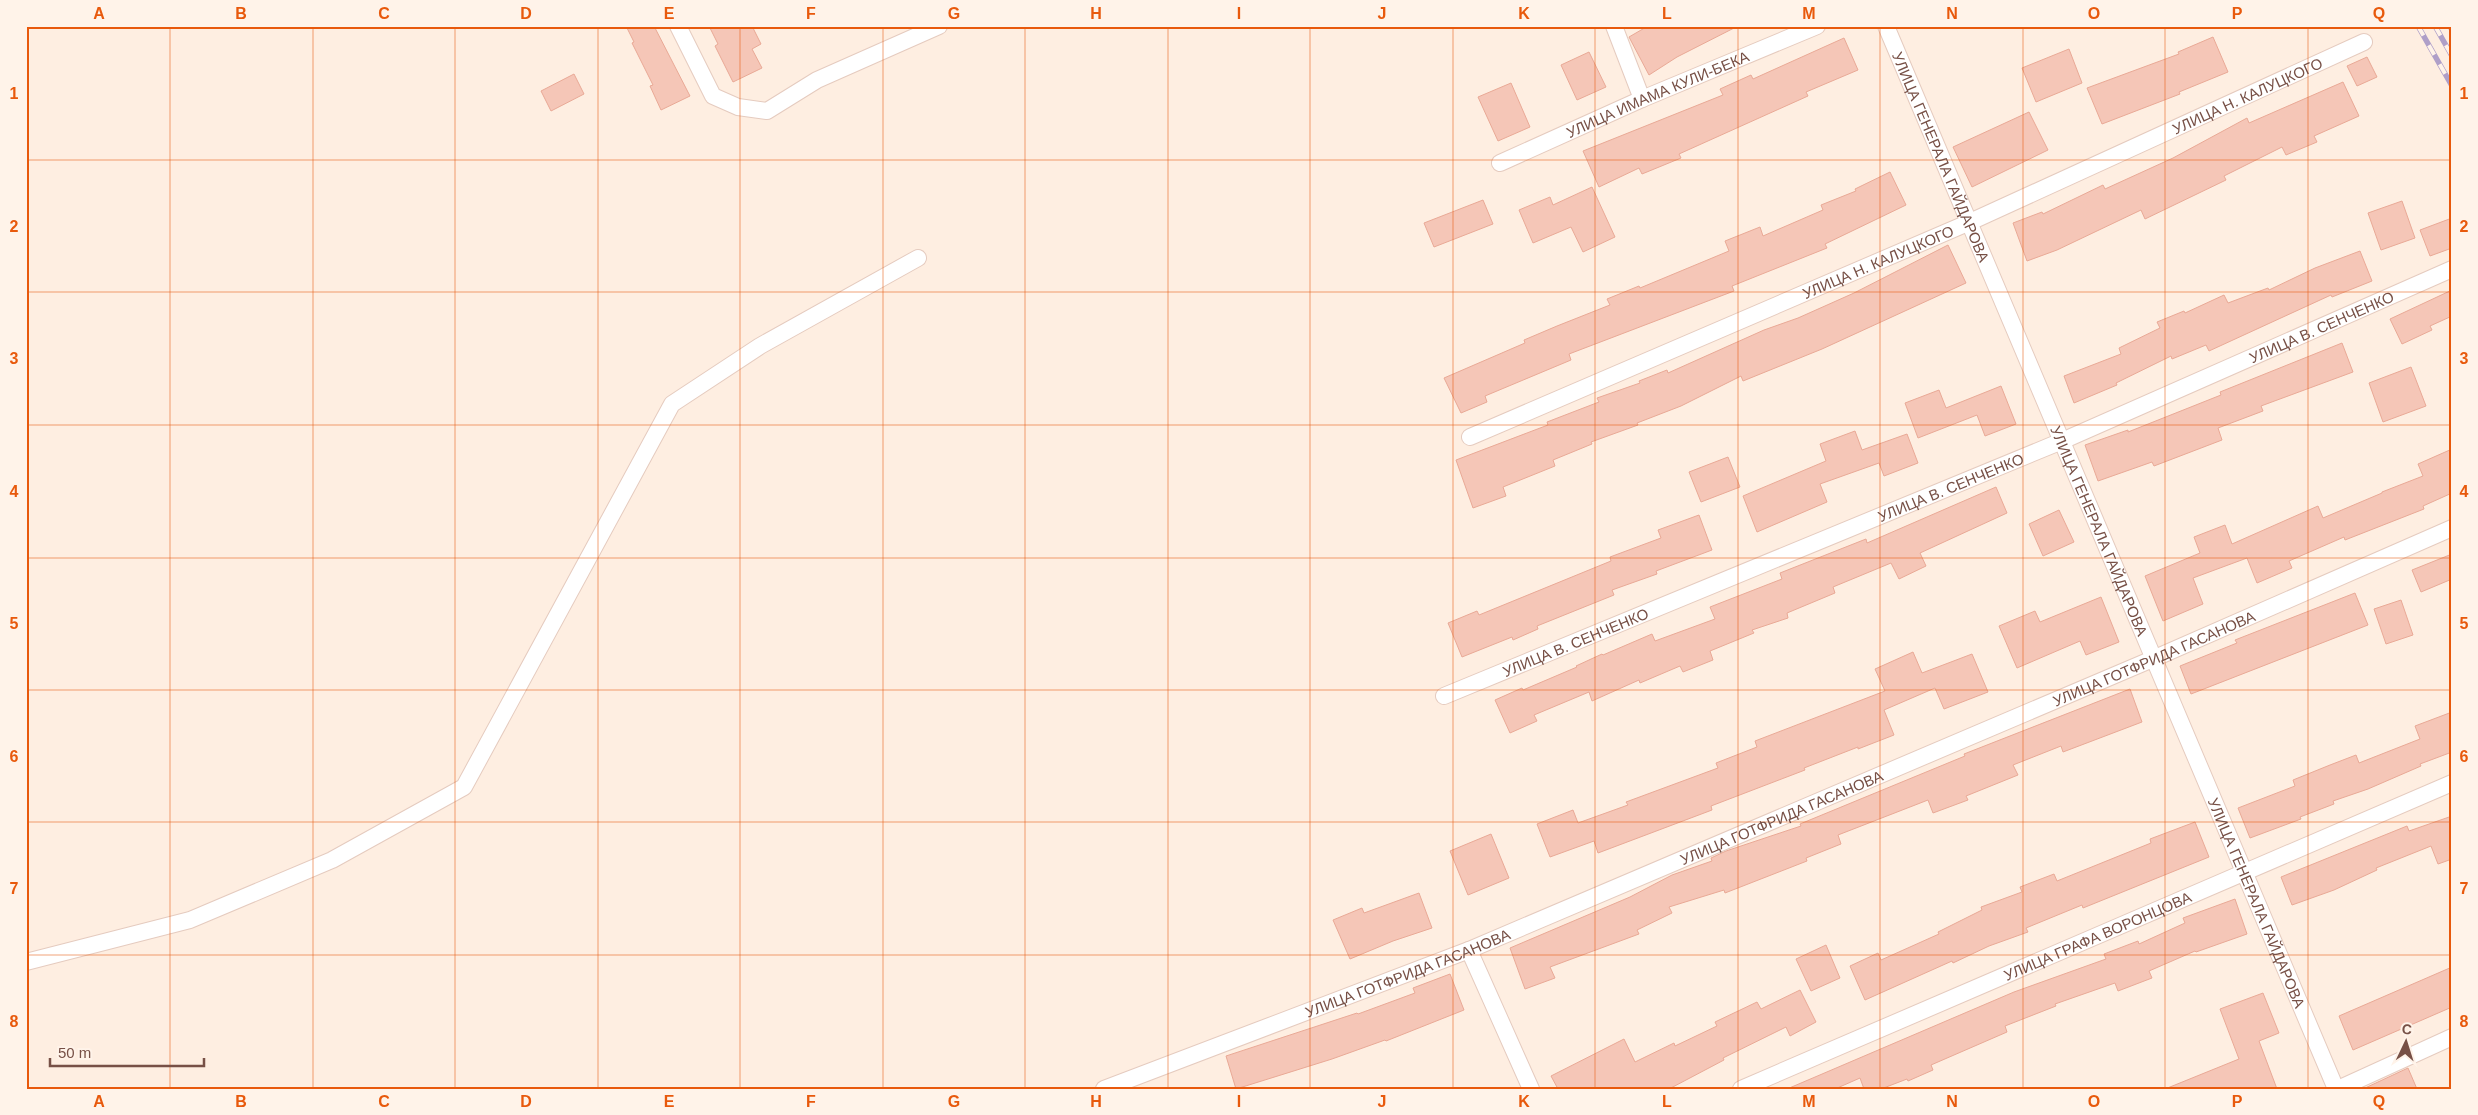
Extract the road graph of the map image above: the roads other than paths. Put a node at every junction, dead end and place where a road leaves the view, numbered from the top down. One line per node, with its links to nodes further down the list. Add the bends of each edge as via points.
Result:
1 (678, 26): 2 (street, via 713,96 738,107 767,110 817,80)
2 (939, 26)
3 (1614, 26): 7 (street)
4 (1817, 26): 7 (street, УЛИЦА ИМАМА КУЛИ-БЕКА)
5 (1886, 26): 9 (street, УЛИЦА ГЕНЕРАЛА ГАЙДАРОВА)
6 (2364, 42): 9 (street, УЛИЦА Н. КАЛУЦКОГО)
7 (1642, 100): 8 (street, УЛИЦА ИМАМА КУЛИ-БЕКА)
8 (1500, 163)
9 (1970, 222): 12 (street, УЛИЦА Н. КАЛУЦКОГО); 13 (street, УЛИЦА ГЕНЕРАЛА ГАЙДАРОВА)
10 (918, 258): 20 (street, via 760,346 672,404 464,787 332,860 190,920)
11 (2452, 269): 13 (street, УЛИЦА В. СЕНЧЕНКО)
12 (1470, 437)
13 (2062, 441): 15 (street, УЛИЦА ГЕНЕРАЛА ГАЙДАРОВА); 16 (street, УЛИЦА В. СЕНЧЕНКО)
14 (2452, 528): 15 (street, УЛИЦА ГОТФРИДА ГАСАНОВА)
15 (2155, 658): 18 (street, УЛИЦА ГЕНЕРАЛА ГАЙДАРОВА); 19 (street, УЛИЦА ГОТФРИДА ГАСАНОВА)
16 (1444, 696)
17 (2452, 783): 18 (street, УЛИЦА ГРАФА ВОРОНЦОВА)
18 (2243, 872): 24 (street, УЛИЦА ГРАФА ВОРОНЦОВА); 25 (street, УЛИЦА ГЕНЕРАЛА ГАЙДАРОВА)
19 (1470, 950): 22 (street, УЛИЦА ГОТФРИДА ГАСАНОВА); 23 (street)
20 (26, 962)
21 (2452, 1037): 25 (street)
22 (1104, 1089)
23 (1531, 1089)
24 (1741, 1089)
25 (2337, 1089)

